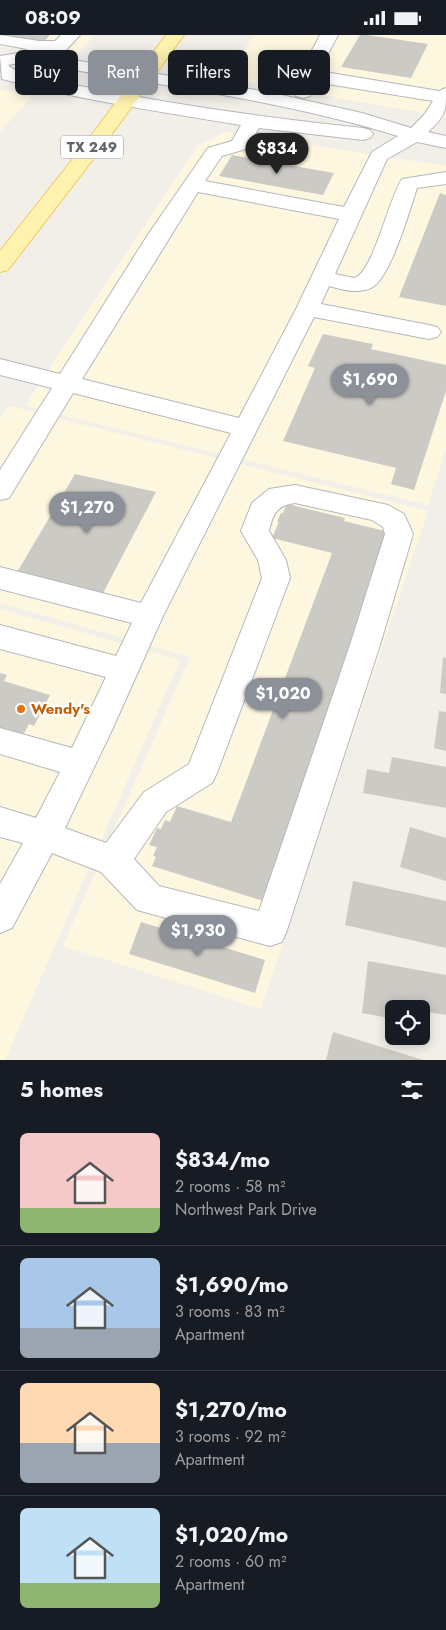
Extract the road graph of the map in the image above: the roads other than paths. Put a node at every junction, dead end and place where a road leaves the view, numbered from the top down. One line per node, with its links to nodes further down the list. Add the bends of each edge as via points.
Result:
1 (71, 35): 6 (street, via 60,46)
2 (175, 35): 9 (main road, TX 249)
3 (329, 35): 7 (street)
4 (0, 39): 5 (street)
5 (26, 50)
6 (45, 50)
7 (321, 50)
8 (15, 57): 10 (street)
9 (158, 57)
10 (0, 61)
11 (0, 67): 17 (street, via 8,75)
12 (330, 78): 16 (street)
13 (158, 79): 18 (street)
14 (130, 95): 17 (main road, TX 249)
15 (301, 95): 18 (street)
16 (445, 95): 20 (street, via 432,118)
17 (125, 101): 19 (street); 27 (main road, TX 249)
18 (294, 103): 20 (street)
19 (253, 121): 20 (street, via 353,133); 25 (street, via 239,145 215,152)
20 (414, 135): 21 (street); 22 (street, via 379,155)
21 (446, 142)
22 (370, 175): 24 (street); 26 (street)
23 (446, 178): 24 (street)
24 (409, 183): 28 (street, via 391,234 366,283 354,285)
25 (192, 185): 26 (street); 32 (street)
26 (352, 215): 28 (street)
27 (0, 265)
28 (322, 277): 29 (street)
29 (307, 309): 30 (street); 33 (street)
30 (429, 332)
31 (0, 367): 32 (street)
32 (67, 383): 33 (street); 34 (street)
33 (246, 428): 36 (street)
34 (0, 491)
35 (0, 578): 36 (street)
36 (149, 616): 38 (street)
37 (0, 637): 38 (street)
38 (125, 670): 40 (street)
39 (0, 741): 40 (street)
40 (80, 764): 42 (street)
41 (0, 822): 42 (street)
42 (45, 835): 43 (street); 44 (street)
43 (112, 861): 43 (street, via 149,899 270,930 399,534 394,521 378,512 295,494 278,496 261,510 255,531 272,560 276,579 201,773 155,802)
44 (9, 883): 45 (street)
45 (0, 917)

